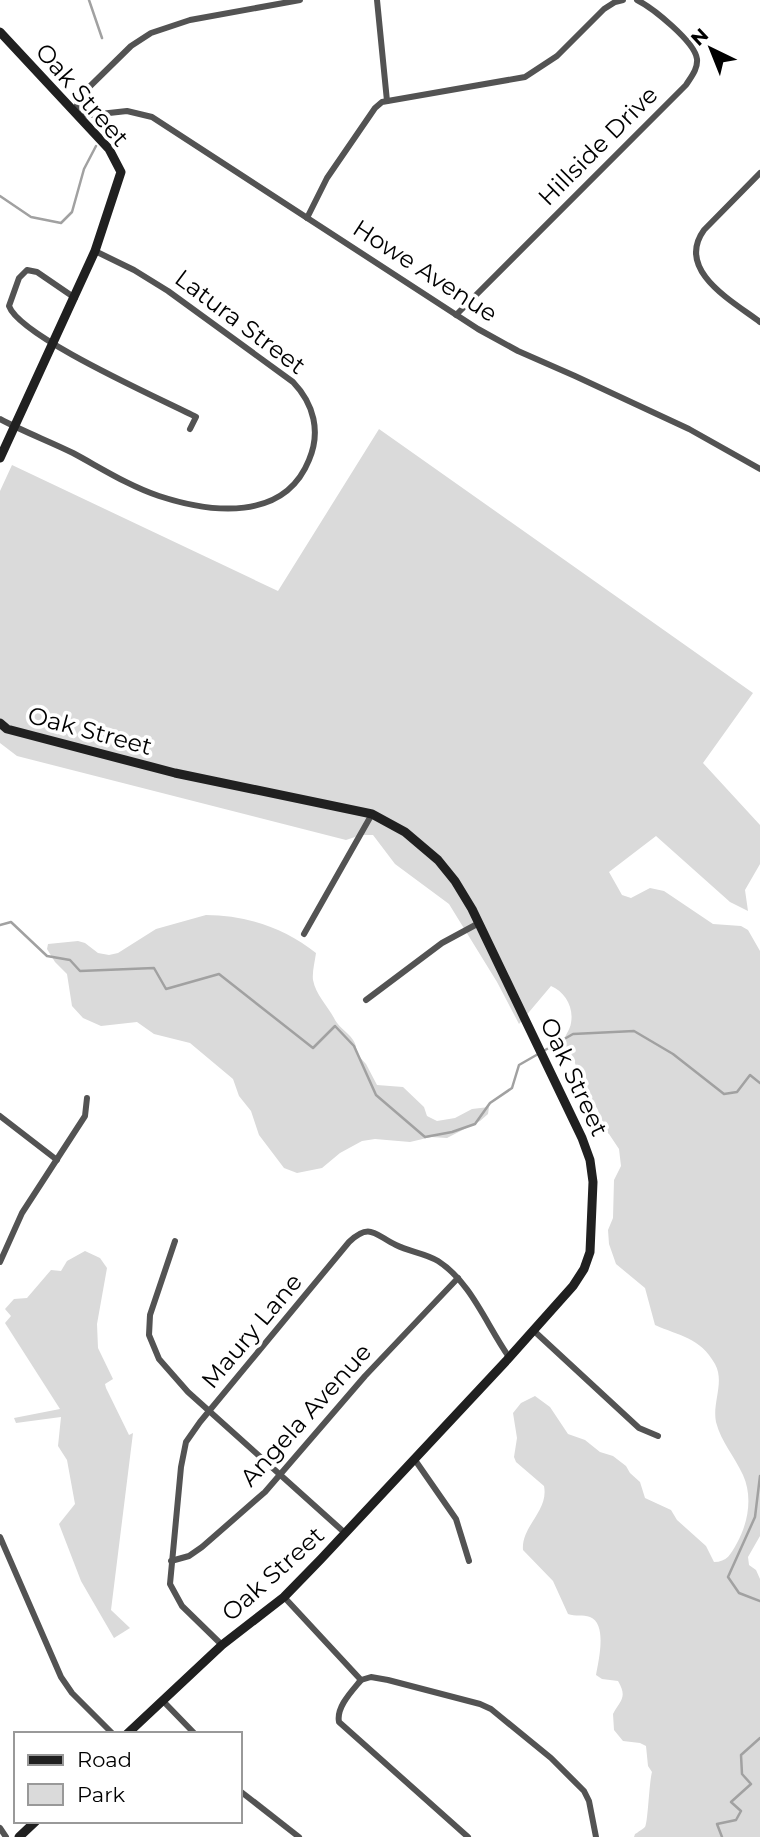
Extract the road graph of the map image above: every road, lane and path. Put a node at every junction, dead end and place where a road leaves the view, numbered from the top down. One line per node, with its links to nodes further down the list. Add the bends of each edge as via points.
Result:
1 (300, 0): 7 (street, via 190,20 151,33 131,46 78,98)
2 (377, 0): 6 (street)
3 (623, 0): 6 (street, via 604,9 557,56 525,77)
4 (637, 0): 12 (street, Hillside Drive, via 655,11 691,47 696,55 694,73)
5 (0, 32): 7 (street, Oak Street)
6 (387, 101): 9 (street, via 375,108 327,178)
7 (76, 113): 9 (street, Howe Avenue, via 127,111 152,117); 10 (street, Oak Street, via 109,149 121,173)
8 (760, 173): 13 (street, via 704,230 695,252 700,270 711,284)
9 (307, 218): 12 (street, Howe Avenue)
10 (95, 251): 11 (street, Oak Street); 16 (street, Latura Street, via 168,291 293,382 308,402 315,424 308,464 292,487 274,501 218,507 158,496)
11 (75, 298): 14 (street, Oak Street); 14 (street, via 37,272 27,270 19,278 9,308)
12 (456, 315): 19 (street, Howe Avenue, via 518,351 689,429)
13 (760, 322)
14 (53, 345): 16 (street, Oak Street); 17 (street, via 196,416)
15 (0, 419): 16 (street, Latura Street)
16 (15, 427): 18 (street, Oak Street)
17 (190, 429)
18 (0, 458)
19 (760, 469)
20 (2, 727): 21 (street, Oak Street, via 175,773)
21 (372, 814): 22 (street, Oak Street, via 405,832 438,860); 23 (street)
22 (479, 923): 24 (street, via 436,947); 31 (street, Oak Street, via 590,1160 590,1251 584,1269)
23 (304, 934)
24 (366, 1000)
25 (88, 1098): 27 (street, via 85,1116)
26 (0, 1116): 27 (street)
27 (57, 1160): 29 (street, via 22,1213)
28 (175, 1241): 33 (street, via 152,1303 149,1335 165,1368)
29 (0, 1262)
30 (458, 1278): 32 (street, Maury Lane); 33 (street, Maury Lane, via 434,1259 362,1231); 36 (street, Angela Avenue, via 365,1376)
31 (533, 1330): 32 (street, Oak Street); 34 (street, via 639,1428)
32 (509, 1357): 35 (street, Oak Street)
33 (210, 1410): 36 (street); 39 (street, Maury Lane, via 185,1447)
34 (659, 1436)
35 (415, 1460): 37 (street, Oak Street); 40 (street, via 456,1518)
36 (281, 1475): 37 (street); 39 (street, Angela Avenue, via 202,1548)
37 (345, 1533): 41 (street, Oak Street)
38 (0, 1537): 45 (street, via 61,1677)
39 (171, 1561): 42 (street, Maury Lane, via 170,1584 177,1599)
40 (469, 1561)
41 (284, 1597): 42 (street, Oak Street); 43 (street)
42 (222, 1645): 44 (street, Oak Street)
43 (361, 1680): 54 (street, via 338,1714 340,1721); 55 (street, via 388,1680 491,1709 584,1791)
44 (163, 1701): 46 (street, Oak Street); 47 (street)
45 (111, 1732)
46 (129, 1732)
47 (193, 1732)
48 (242, 1793): 53 (street)
49 (34, 1823): 52 (street)
50 (0, 1828): 51 (street)
51 (6, 1837)
52 (19, 1837)
53 (299, 1837)
54 (468, 1837)
55 (596, 1837)

